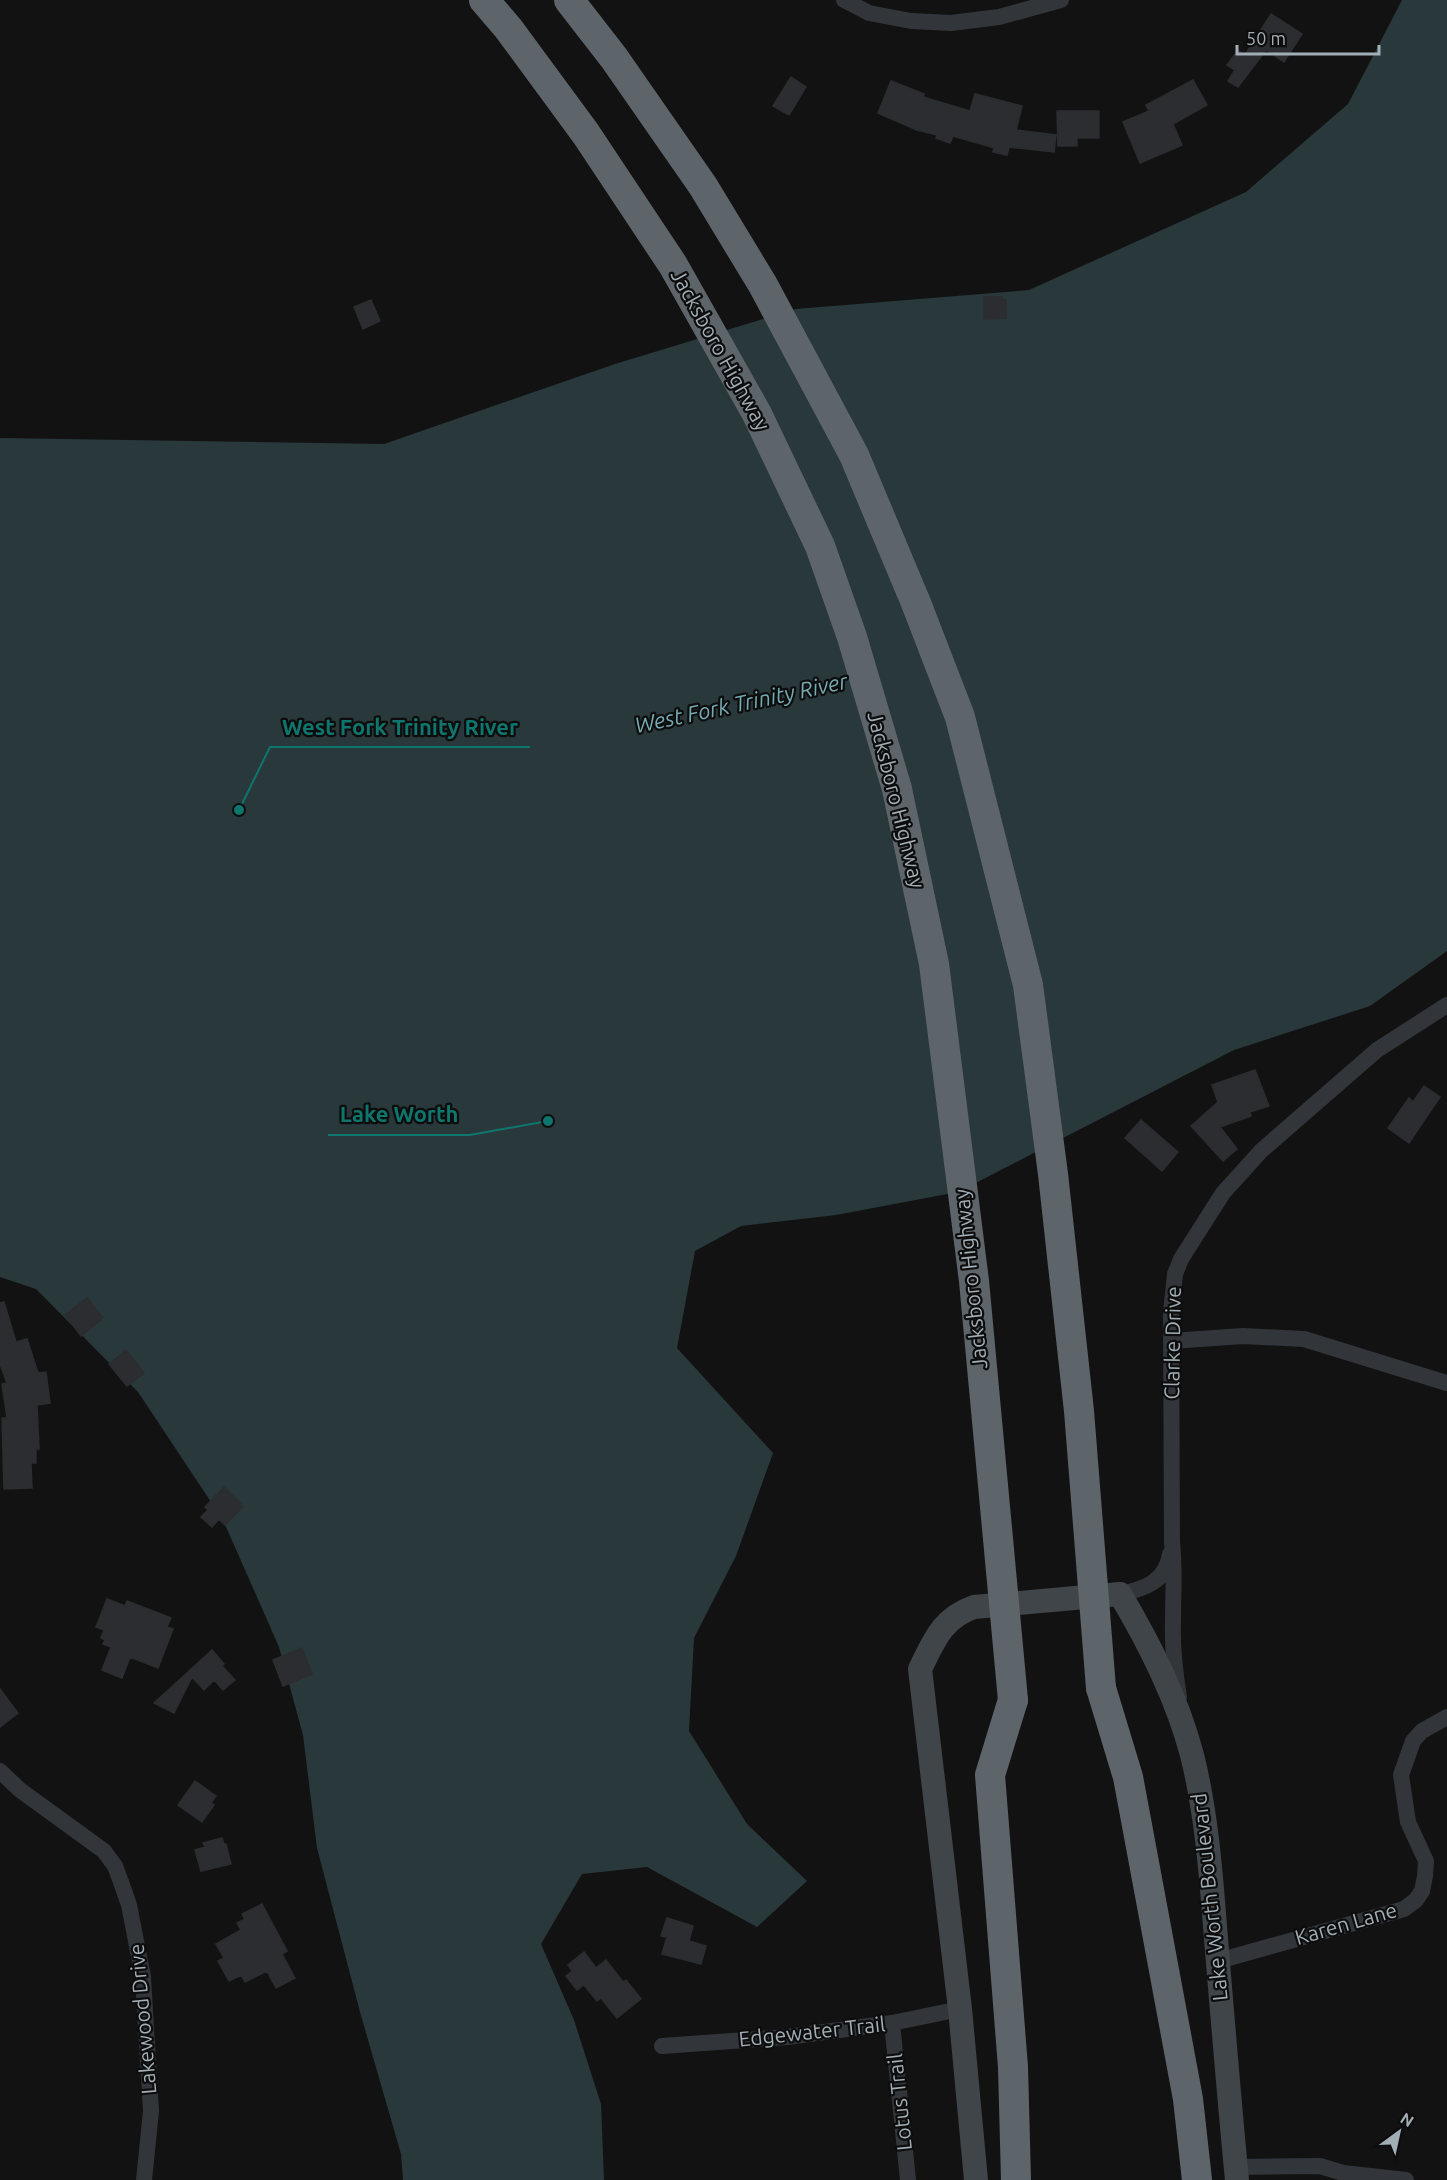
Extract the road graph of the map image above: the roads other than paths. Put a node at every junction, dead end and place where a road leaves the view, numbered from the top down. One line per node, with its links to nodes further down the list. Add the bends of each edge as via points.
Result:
1 (484, 0): 21 (highway, Jacksboro Highway, bridge, via 586,134 673,265 757,414 820,546 897,789 934,964 974,1281 1013,1700 990,1775 1012,2067)
2 (569, 0): 22 (highway, bridge, via 696,176 763,285 854,455 960,717 1028,985 1079,1411 1101,1689 1128,1777 1188,2099)
3 (844, 0): 4 (street, via 869,13 951,23 999,17)
4 (1061, 0)
5 (1447, 1005): 6 (street, Clarke Drive, via 1377,1050 1261,1151 1223,1193 1191,1241 1175,1274)
6 (1171, 1341): 7 (street, via 1243,1336 1304,1339); 8 (street, Clarke Drive)
7 (1445, 1377)
8 (1172, 1542): 9 (street, via 1170,1559 1160,1578 1141,1589); 11 (street, Clarke Drive, via 1173,1649)
9 (1120, 1594): 11 (main road, Lake Worth Boulevard, via 1154,1655); 14 (main road, via 960,1611 947,1622 920,1669)
10 (1447, 1717): 13 (street, Karen Lane, via 1413,1741 1401,1774 1408,1822 1426,1862 1424,1883 1416,1900 1404,1909)
11 (1183, 1727): 13 (main road, Lake Worth Boulevard, via 1206,1824)
12 (0, 1771): 18 (street, Lakewood Drive, via 104,1851 121,1882 143,1977 151,2111)
13 (1218, 1961): 17 (main road, Lake Worth Boulevard)
14 (960, 2009): 15 (street, Edgewater Trail); 20 (main road)
15 (892, 2023): 16 (street, Edgewater Trail, via 787,2037); 19 (street, Lotus Trail)
16 (662, 2046)
17 (1237, 2174): 23 (street, via 1320,2166)
18 (144, 2180)
19 (908, 2180)
20 (976, 2180)
21 (1016, 2180)
22 (1197, 2180)
23 (1406, 2180)

